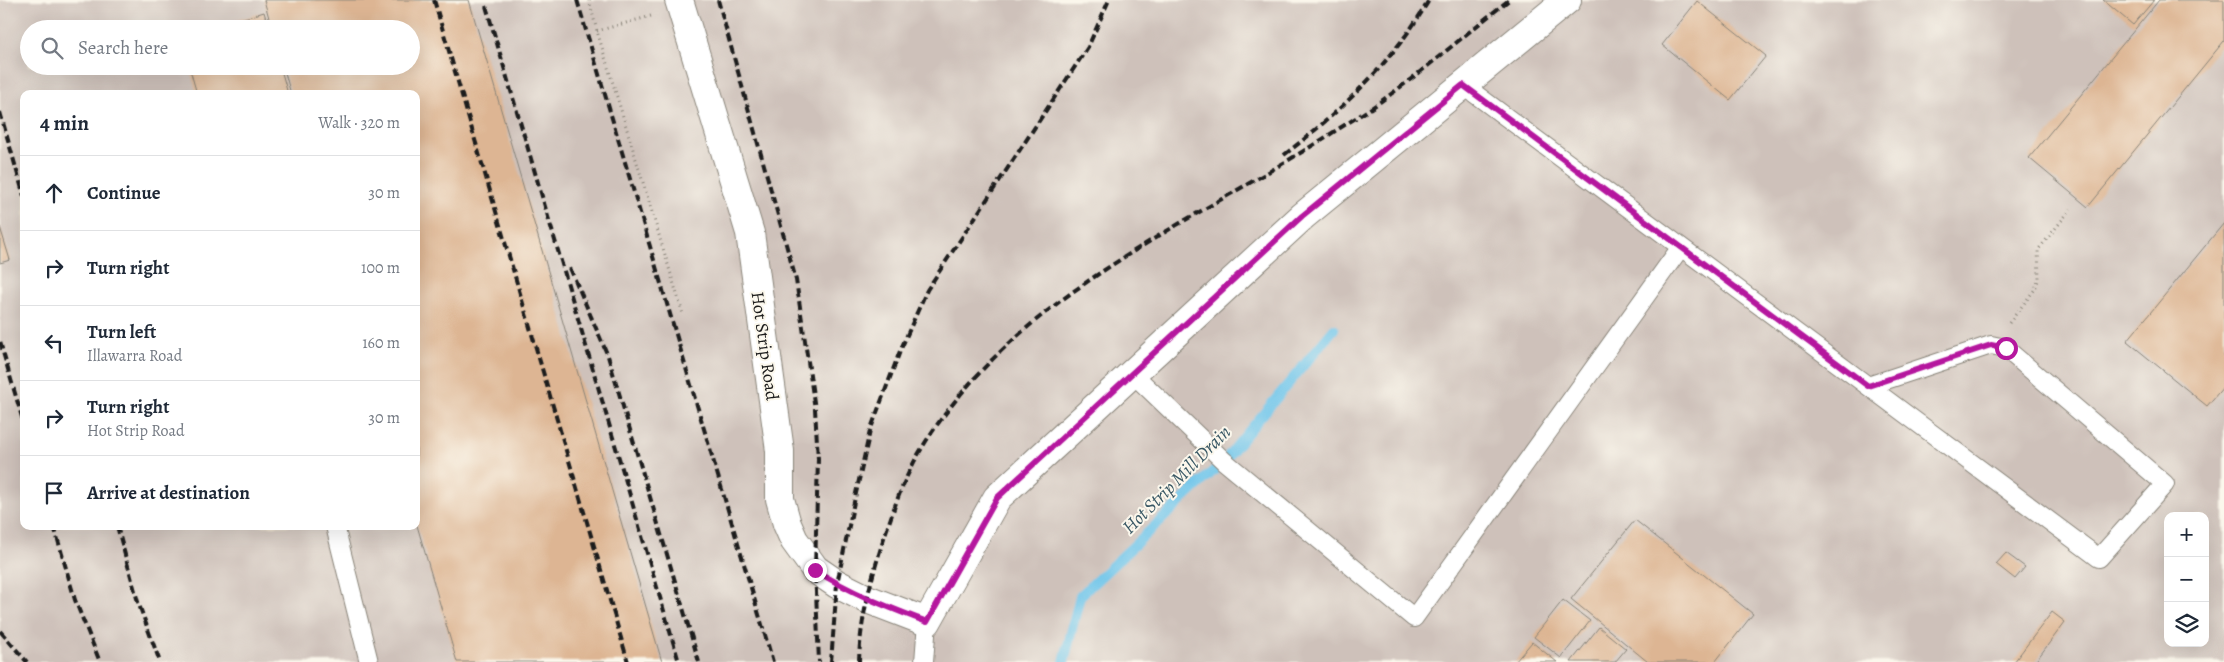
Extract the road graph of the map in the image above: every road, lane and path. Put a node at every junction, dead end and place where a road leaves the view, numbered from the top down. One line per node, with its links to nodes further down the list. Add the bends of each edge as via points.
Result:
1 (590, 0): 7 (path)
2 (679, 0): 12 (street, Hot Strip Road, via 750,233 780,451 780,498 787,524 815,570 868,599)
3 (1567, 0): 4 (street)
4 (1463, 85): 6 (lane); 9 (street, via 1302,216)
5 (2071, 209): 8 (path, via 2038,250 2039,278 2035,289)
6 (1681, 247): 9 (lane, via 1414,618 1224,461); 10 (lane)
7 (683, 314)
8 (1991, 345): 10 (lane); 10 (lane, via 2006,348 2165,484 2099,558)
9 (1132, 373): 12 (street, via 997,498)
10 (1868, 386)
11 (336, 530): 13 (lane)
12 (927, 622): 14 (lane)
13 (369, 662)
14 (924, 662)

